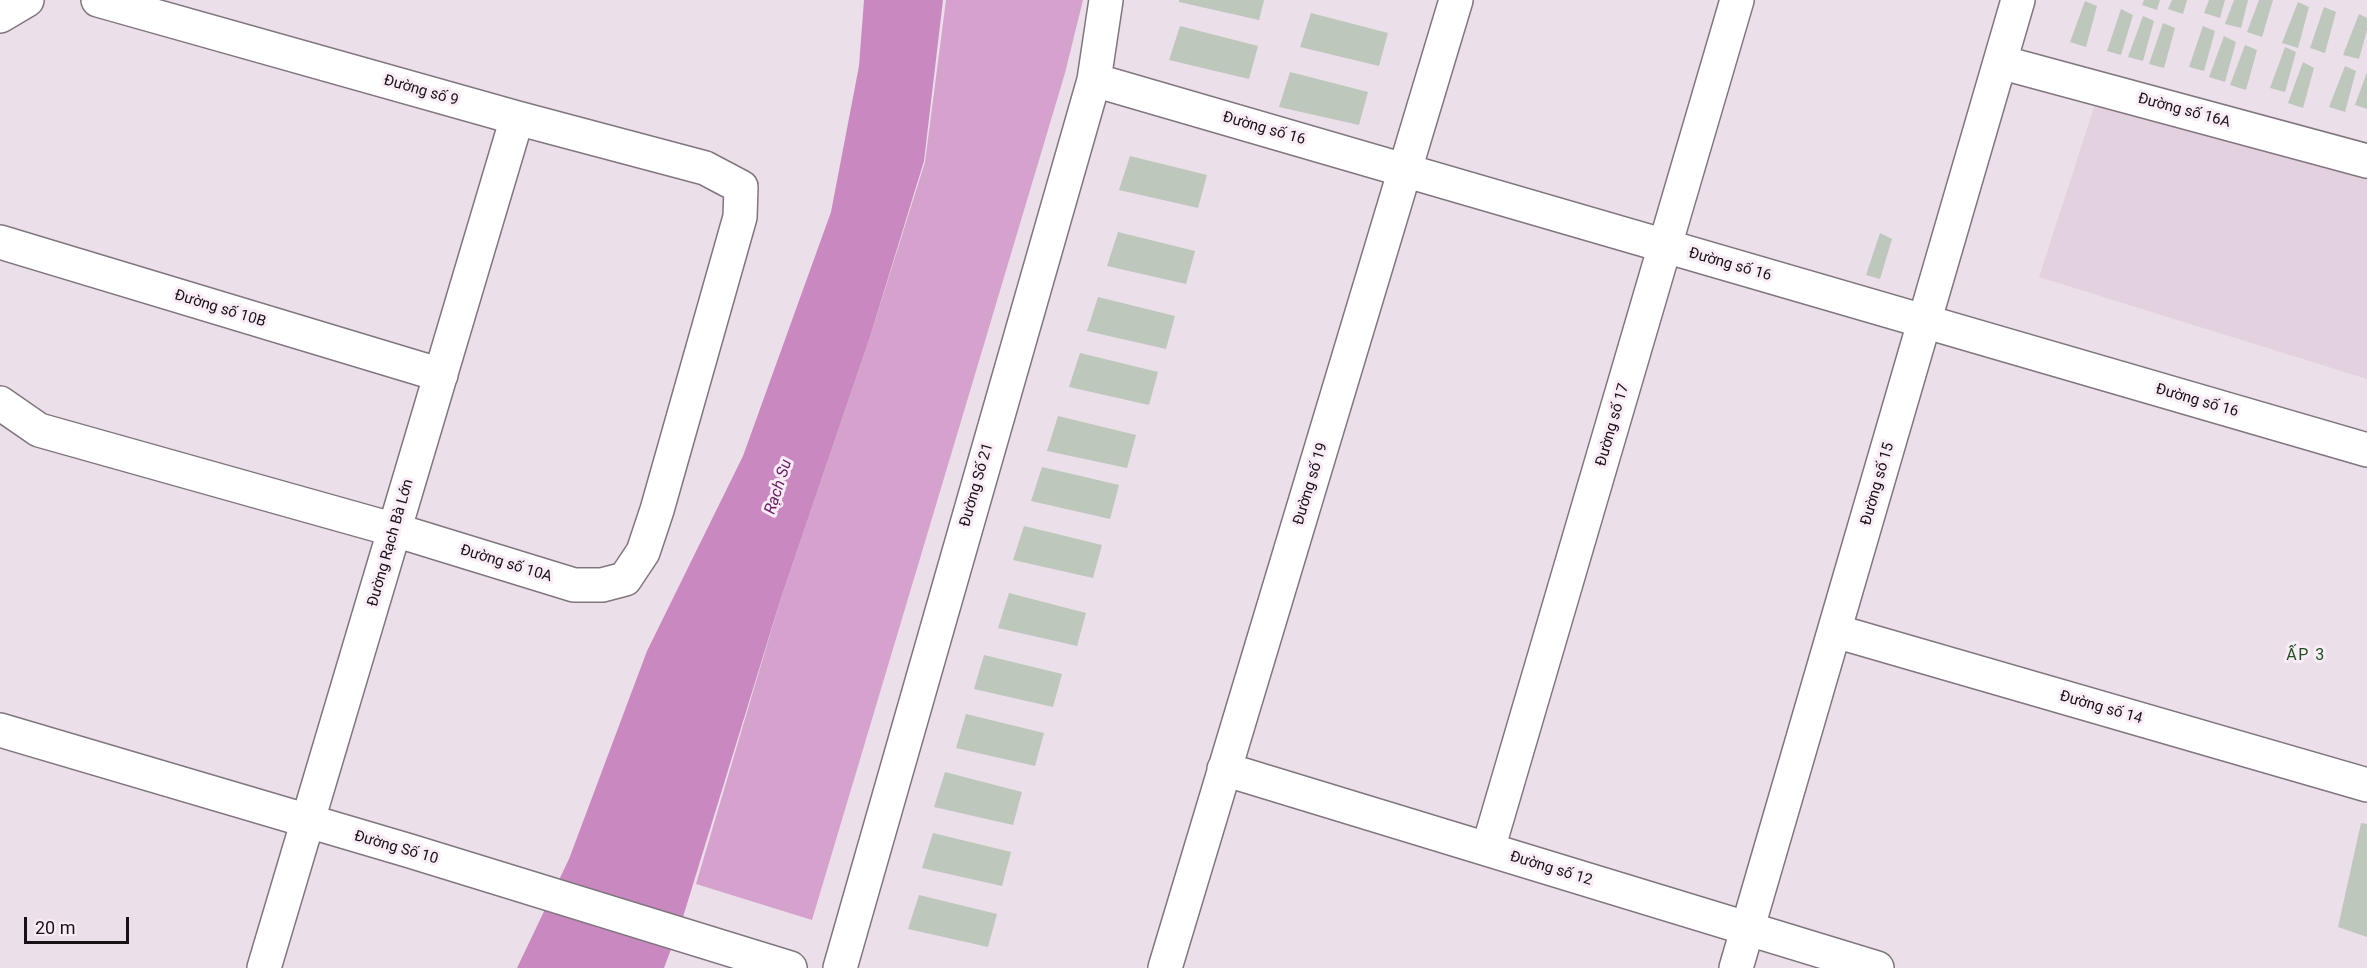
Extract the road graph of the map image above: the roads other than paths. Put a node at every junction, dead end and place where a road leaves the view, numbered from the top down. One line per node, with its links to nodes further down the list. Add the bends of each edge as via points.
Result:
1 (27, 0): 7 (street)
2 (98, 0): 10 (street, Đường số 9)
3 (1106, 0): 9 (street, Đường Số 21)
4 (1456, 0): 12 (street, Đường số 19)
5 (1737, 0): 15 (street, Đường số 17)
6 (2018, 0): 8 (street, Đường số 15)
7 (0, 16)
8 (2000, 62): 11 (street, Đường số 16A); 16 (street, Đường số 15)
9 (1094, 80): 12 (street, Đường số 16); 30 (street, Đường Số 21)
10 (518, 118): 13 (street, Đường số 9, via 705,168); 17 (street, Đường Rạch Bà Lớn)
11 (2367, 161)
12 (1406, 171): 15 (street, Đường số 16); 23 (street, Đường số 19)
13 (741, 187): 20 (street, Đường số 10A, via 740,217 657,510 643,552 625,579 602,585 574,585)
14 (0, 242): 17 (street, Đường số 10B)
15 (1666, 246): 16 (street, Đường số 16); 26 (street, Đường số 17)
16 (1926, 322): 19 (street, Đường số 16); 21 (street, Đường số 15)
17 (441, 375): 20 (street, Đường Rạch Bà Lớn)
18 (0, 403): 20 (street, Đường số 10A, via 39,430)
19 (2367, 450)
20 (395, 530): 25 (street, Đường Rạch Bà Lớn)
21 (1835, 631): 24 (street, Đường số 14); 27 (street, Đường số 15)
22 (0, 730): 25 (street, Đường Số 10)
23 (1224, 769): 26 (street, Đường số 12); 31 (street, Đường số 19)
24 (2367, 786)
25 (308, 823): 28 (street, Đường Rạch Bà Lớn); 29 (street, Đường Số 10)
26 (1488, 849): 27 (street, Đường số 12)
27 (1747, 929): 32 (street, Đường số 15); 33 (street, Đường số 12)
28 (264, 968)
29 (790, 968)
30 (840, 968)
31 (1165, 968)
32 (1736, 968)
33 (1877, 968)

